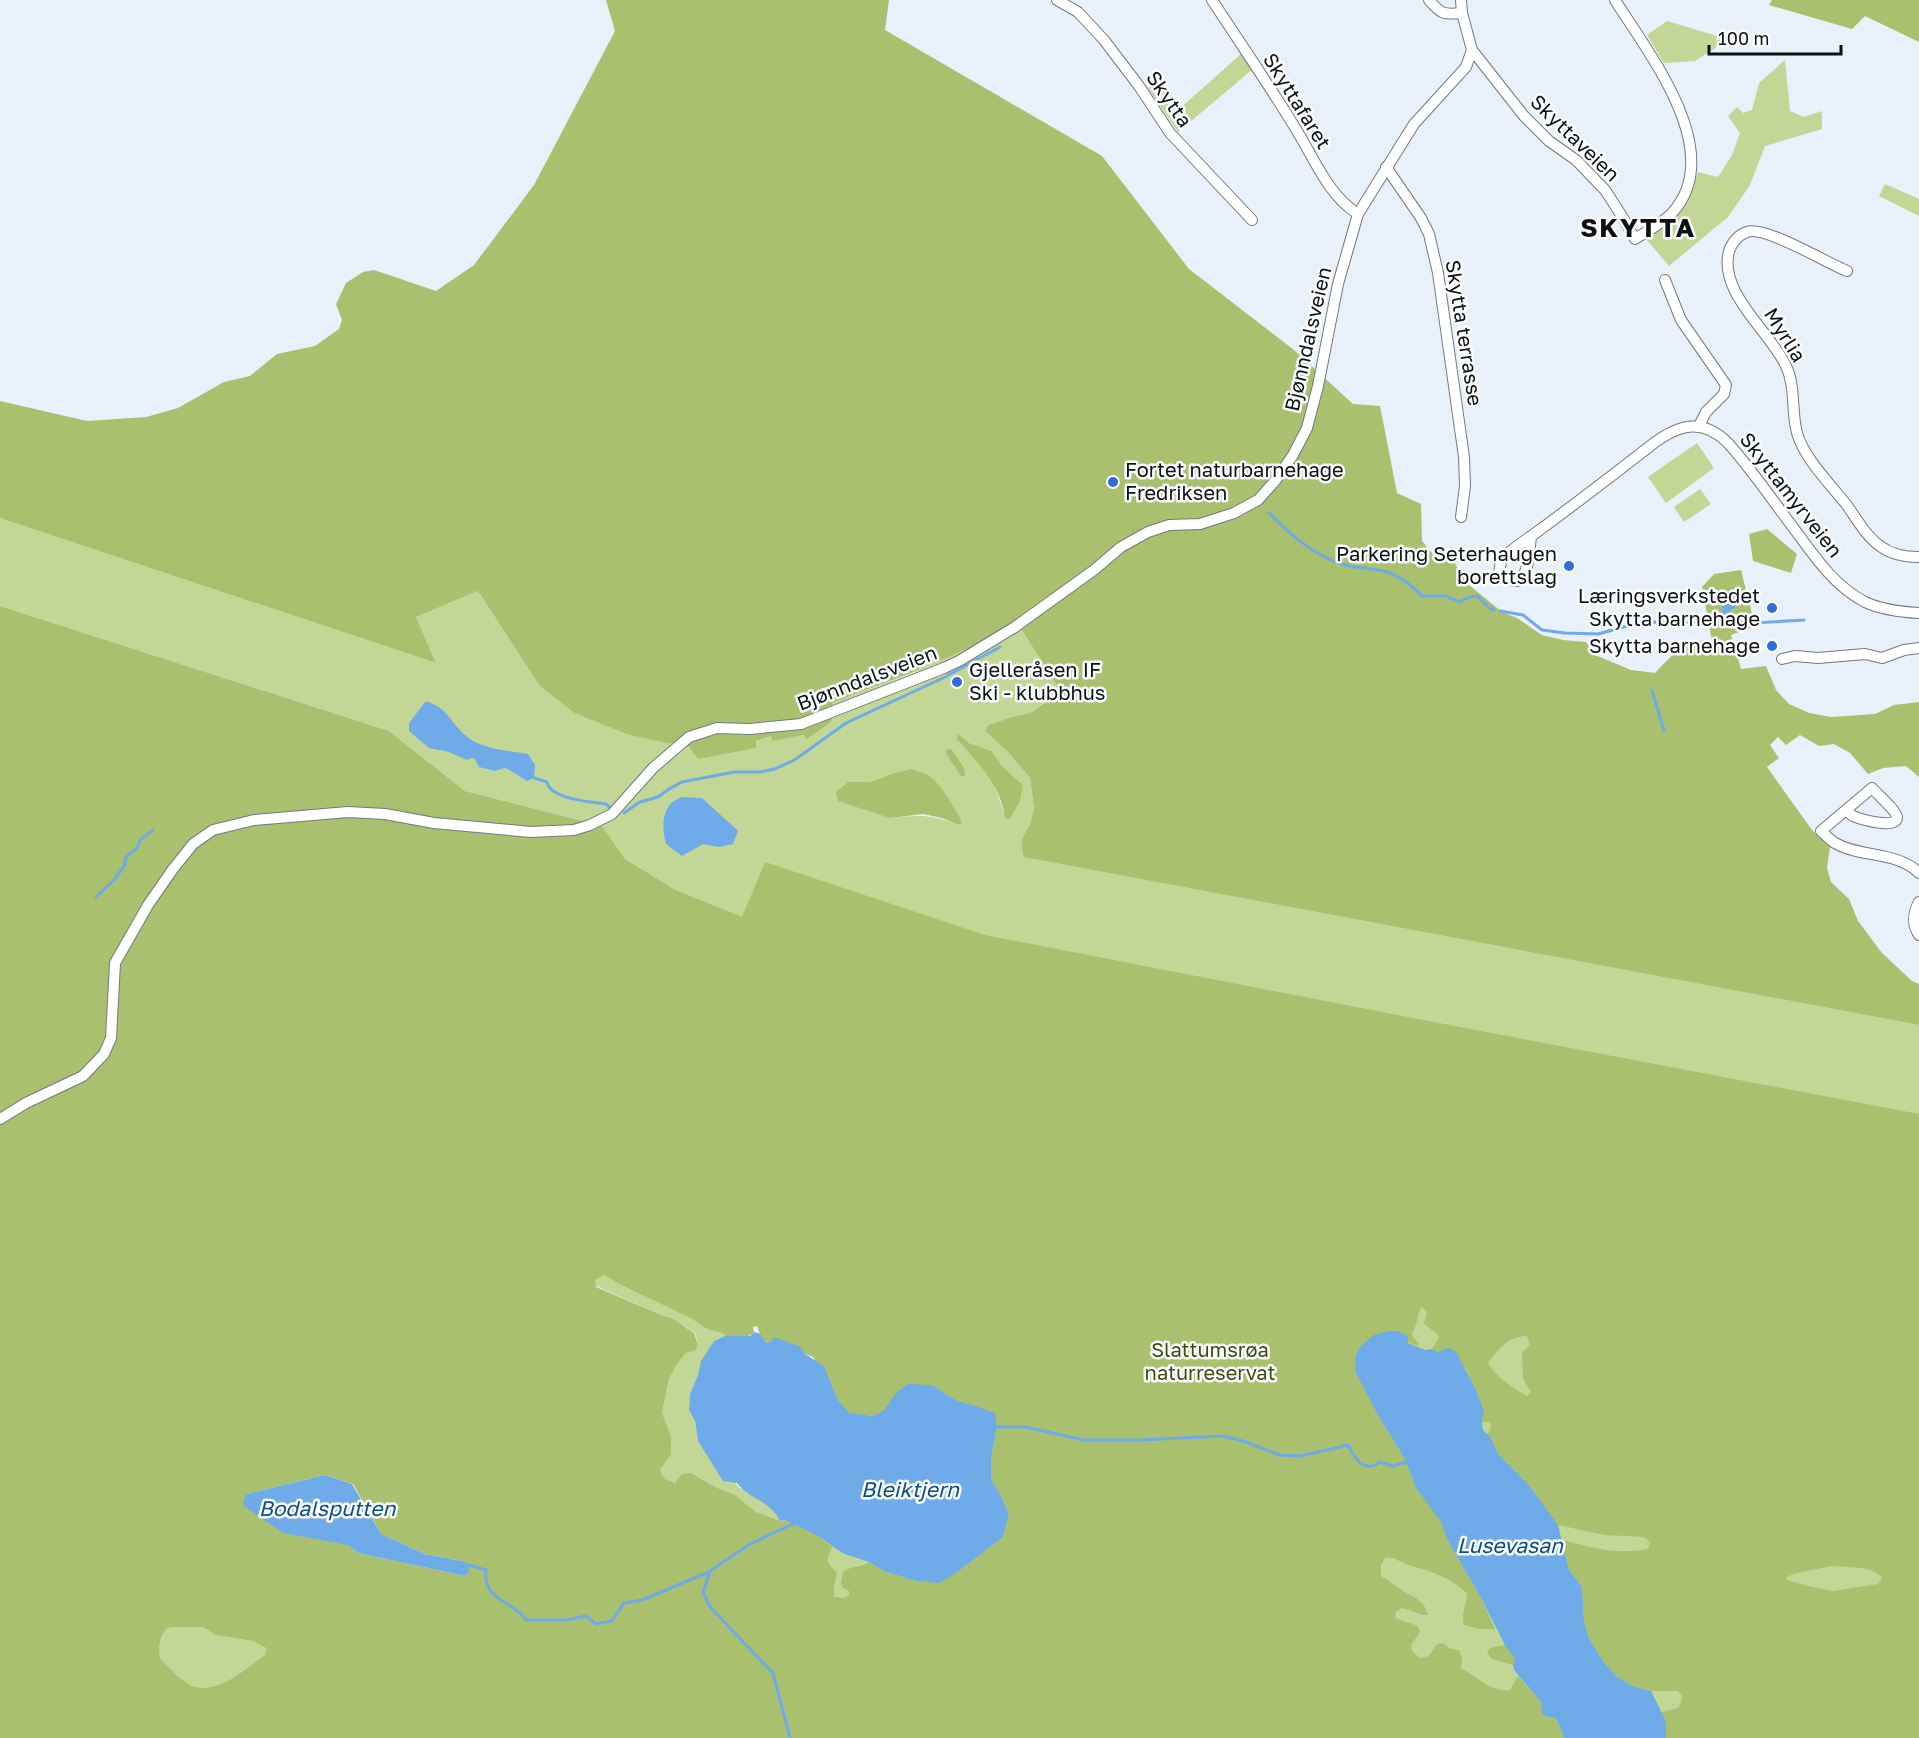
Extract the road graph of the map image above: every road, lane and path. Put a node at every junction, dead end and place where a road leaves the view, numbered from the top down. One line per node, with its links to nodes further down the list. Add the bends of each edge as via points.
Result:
1 (1057, 0): 10 (street, Skytta, via 1078,12 1104,40 1170,134)
2 (1212, 0): 9 (street, Skyttafaret, via 1330,185 1346,206)
3 (1429, 0): 6 (street, via 1439,13)
4 (1461, 0): 6 (street, Skyttaveien)
5 (1615, 0): 7 (street, Skyttaveien, via 1660,68 1678,106 1691,154 1691,173 1681,201 1663,221 1635,239 1605,190 1524,116)
6 (1462, 13): 7 (street, Skyttaveien)
7 (1472, 50): 8 (street, Bjønndalsveien, via 1466,67 1414,123)
8 (1386, 167): 9 (street, Bjønndalsveien); 14 (street, Skytta terrasse, via 1429,234 1438,273 1464,457)
9 (1358, 214): 24 (street, Bjønndalsveien, via 1306,428 1293,455 1258,500 1205,523 1169,525 1148,532 1121,547 1000,637 944,668 801,724 717,728 689,737 653,768 612,814 591,825 531,832 348,812 254,820 213,830 193,844 173,869 115,963 111,1038 104,1054 83,1076)
10 (1252, 220)
11 (1847, 271): 16 (street, Myrlia, via 1755,231 1736,239 1727,262 1737,295 1787,368 1796,427 1804,449 1876,542 1894,554)
12 (1665, 280): 13 (street, via 1681,320 1726,385 1724,394 1706,412)
13 (1699, 426): 15 (street, via 1682,427 1666,434); 17 (street, Skyttamyrveien, via 1714,431 1728,443 1844,588 1871,604)
14 (1461, 518)
15 (1531, 537)
16 (1919, 557)
17 (1919, 614)
18 (1919, 648): 19 (street, via 1882,658 1865,654)
19 (1782, 659)
20 (1846, 810): 21 (street, via 1821,831 1829,839 1843,847 1900,861)
21 (1919, 873)
22 (1919, 902): 23 (street, via 1914,916 1914,928)
23 (1919, 935)
24 (0, 1119)

